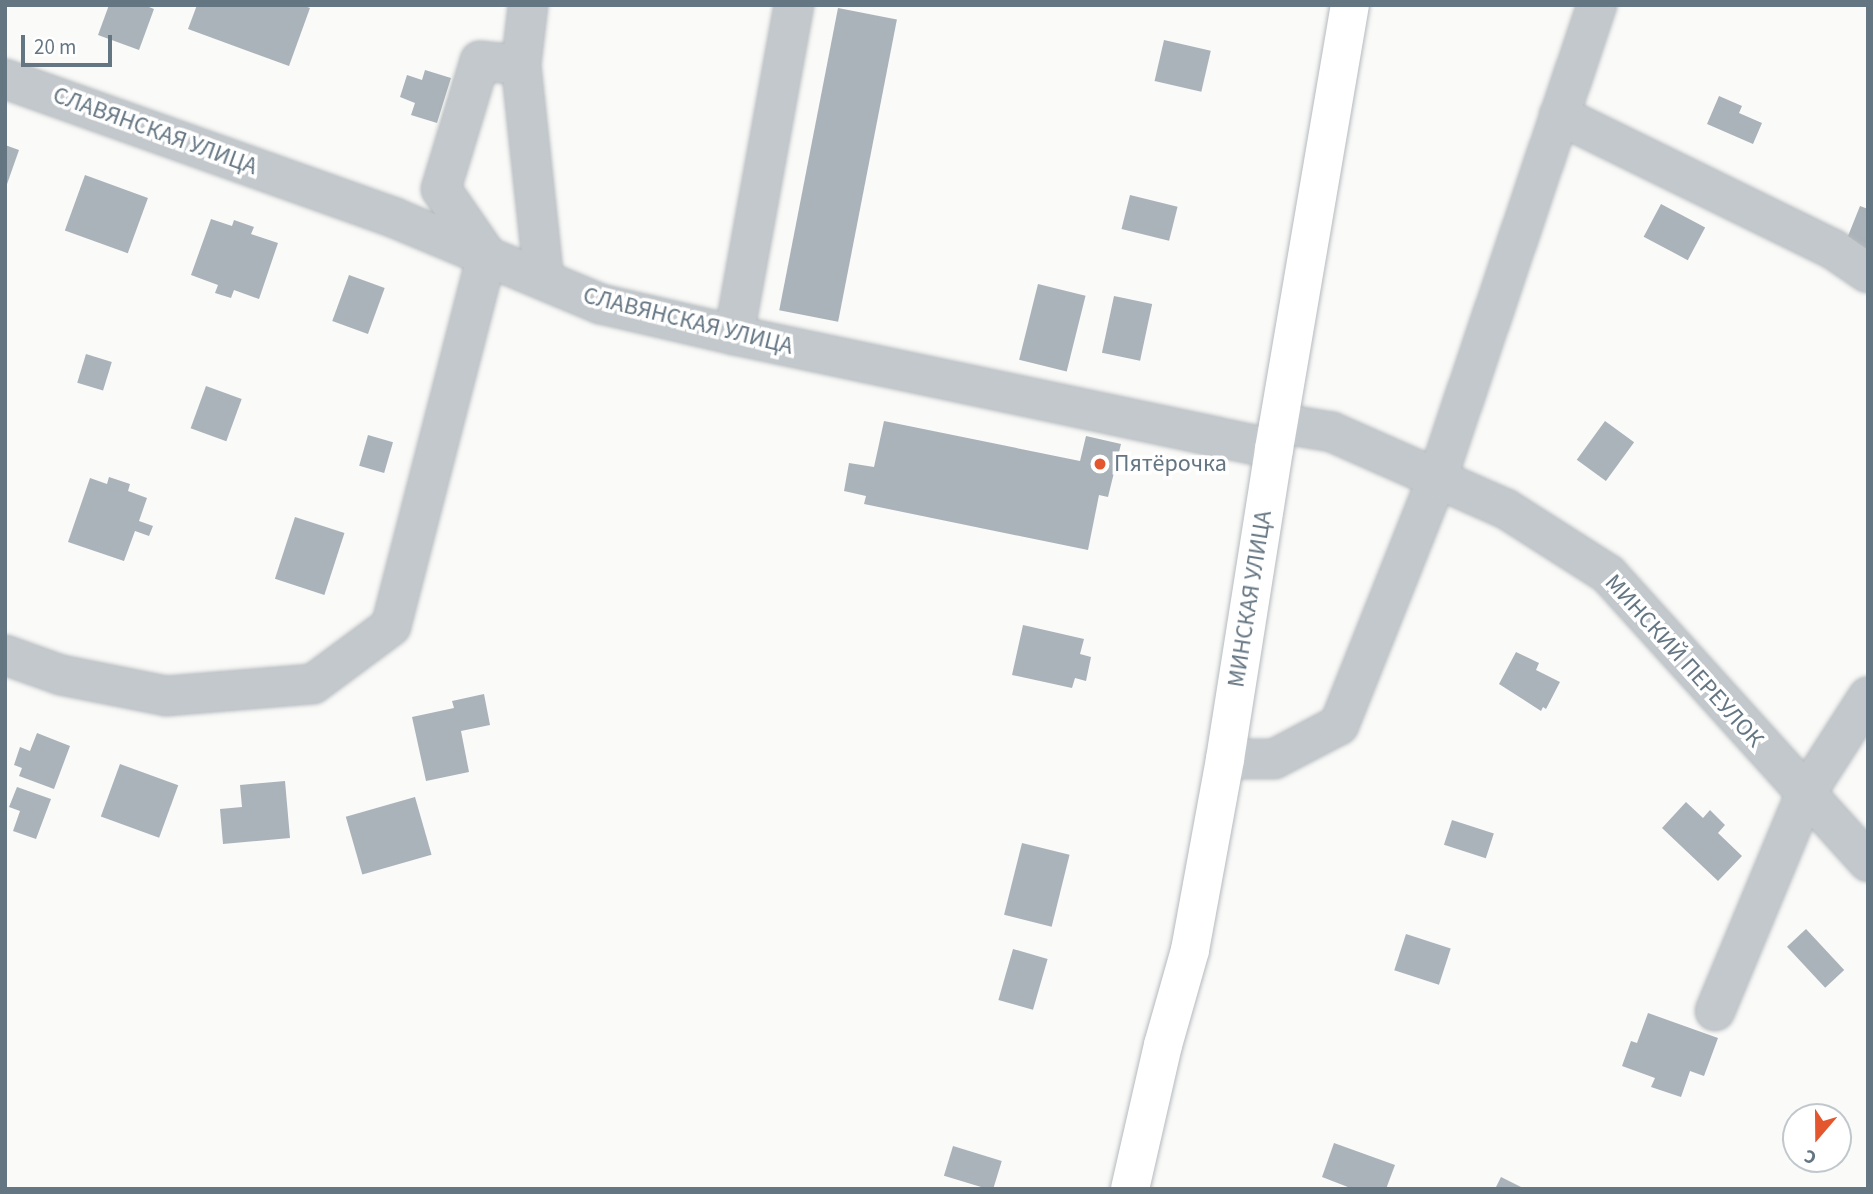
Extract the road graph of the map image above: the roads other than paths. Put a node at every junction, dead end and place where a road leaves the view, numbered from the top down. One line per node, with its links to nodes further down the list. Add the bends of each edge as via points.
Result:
1 (528, 5): 5 (street)
2 (794, 5): 11 (street)
3 (1350, 5): 12 (main road, МИНСКАЯ УЛИЦА)
4 (1597, 5): 7 (street)
5 (521, 65): 8 (street, via 480,61 441,190); 10 (street)
6 (5, 79): 8 (street, СЛАВЯНСКАЯ УЛИЦА, via 395,218)
7 (1559, 115): 9 (street, via 1833,249); 13 (street)
8 (487, 256): 10 (street, СЛАВЯНСКАЯ УЛИЦА); 14 (street, via 391,626 313,684 166,696 61,675)
9 (1868, 273)
10 (544, 280): 11 (street, СЛАВЯНСКАЯ УЛИЦА, via 601,304)
11 (734, 335): 12 (street, СЛАВЯНСКАЯ УЛИЦА)
12 (1276, 436): 13 (street, МИНСКИЙ ПЕРЕУЛОК, via 1332,432); 16 (main road, МИНСКАЯ УЛИЦА)
13 (1437, 479): 16 (street, via 1339,725 1274,759); 17 (street, МИНСКИЙ ПЕРЕУЛОК, via 1506,509 1608,574)
14 (5, 655)
15 (1868, 697): 17 (street)
16 (1225, 759): 20 (main road, МИНСКАЯ УЛИЦА, via 1191,950 1163,1045)
17 (1805, 795): 18 (street, МИНСКИЙ ПЕРЕУЛОК); 19 (street)
18 (1868, 862)
19 (1715, 1011)
20 (1130, 1189)

